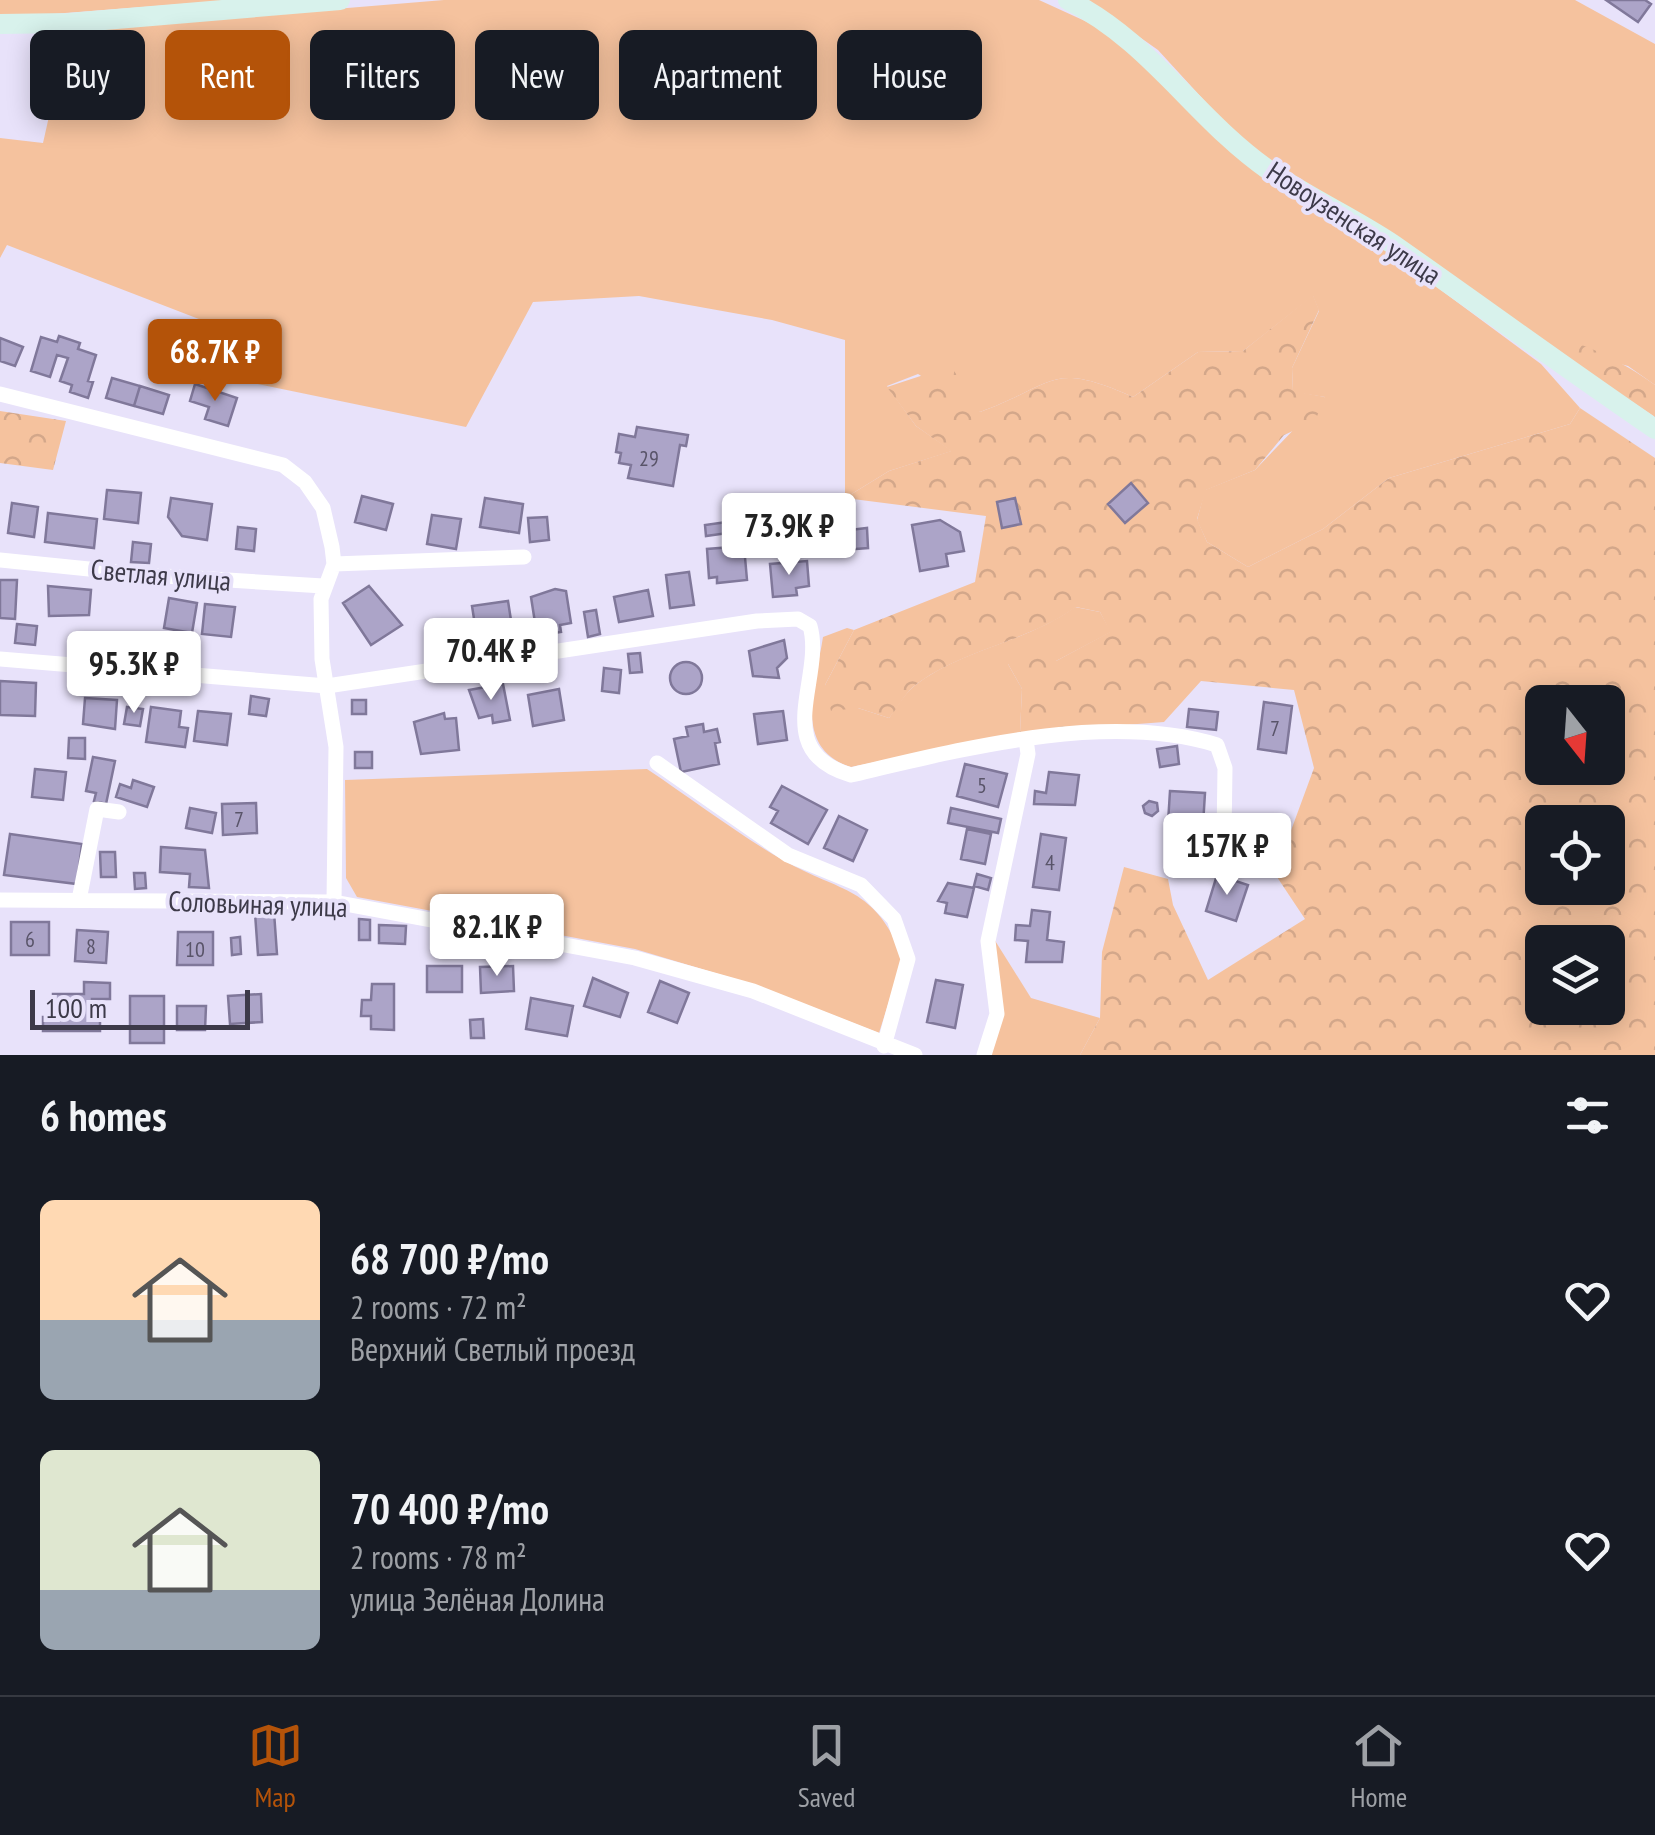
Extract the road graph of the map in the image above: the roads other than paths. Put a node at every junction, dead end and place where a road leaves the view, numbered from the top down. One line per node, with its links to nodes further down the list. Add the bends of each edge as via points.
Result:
1 (340, 0): 3 (main road)
2 (1068, 0): 5 (main road, Новоузенская улица, via 1150,55 1214,125 1269,170 1390,243)
3 (0, 24)
4 (0, 394): 8 (street, via 283,465 306,482 323,508)
5 (1655, 429)
6 (524, 557): 8 (street)
7 (0, 560): 9 (street, Светлая улица)
8 (334, 564): 9 (street)
9 (323, 586): 11 (street)
10 (0, 659): 11 (street)
11 (327, 686): 12 (street, via 798,619 813,637 805,727 810,746 834,770 851,775); 18 (street, via 336,747)
12 (1026, 739): 15 (street, via 1167,732 1217,745 1225,768); 21 (street, via 988,941 996,1014)
13 (656, 763): 19 (street, via 788,854 862,884 894,920 908,958)
14 (119, 812): 17 (street, via 97,809)
15 (1224, 838)
16 (0, 900): 17 (street, Соловьиная улица)
17 (79, 900): 18 (street, Соловьиная улица)
18 (334, 902): 19 (street, Соловьиная улица, via 635,958 753,992)
19 (884, 1046): 20 (street, Соловьиная улица)
20 (915, 1055)
21 (984, 1055)

